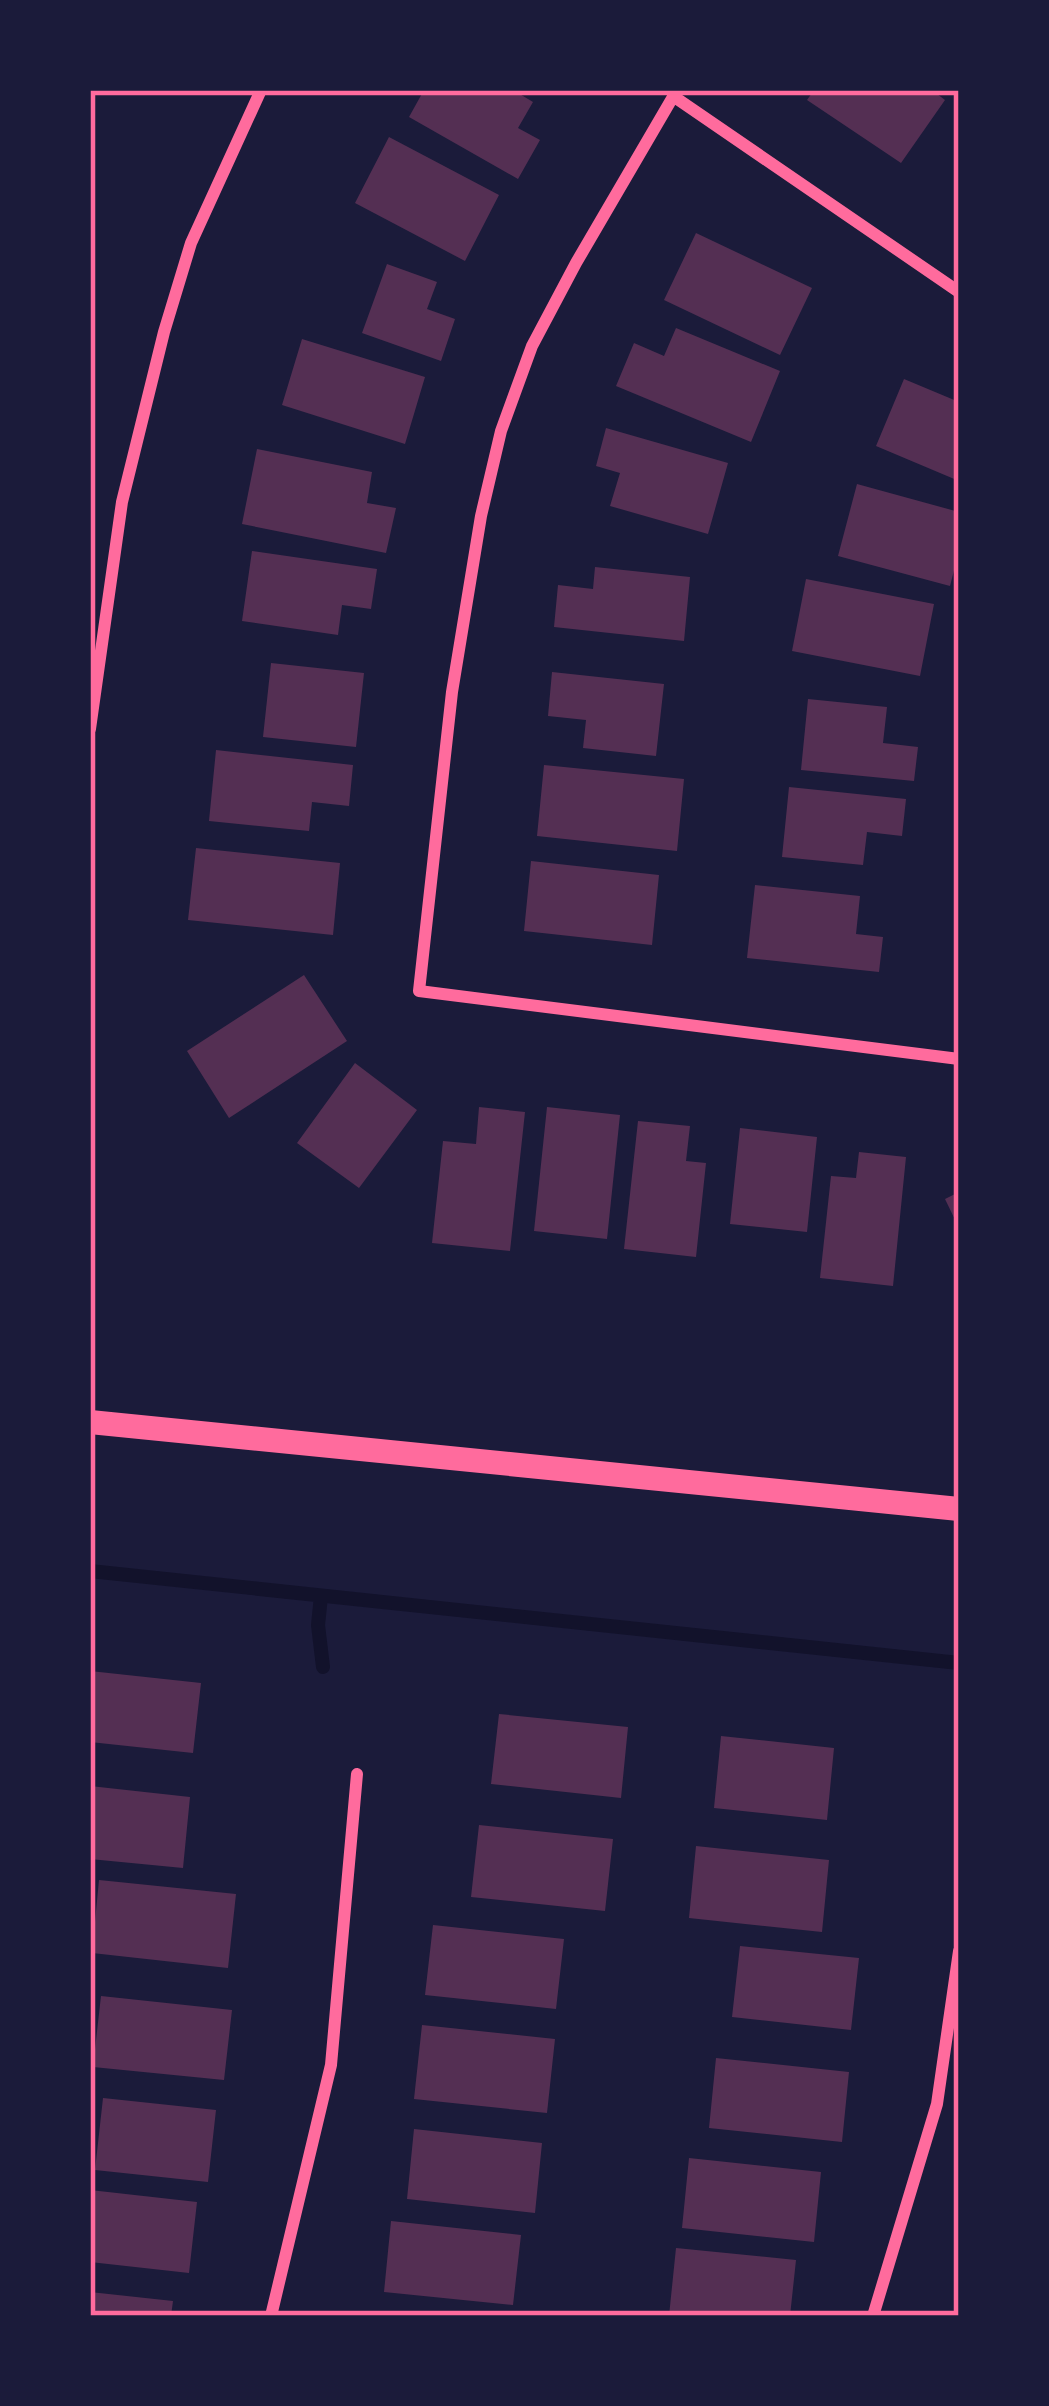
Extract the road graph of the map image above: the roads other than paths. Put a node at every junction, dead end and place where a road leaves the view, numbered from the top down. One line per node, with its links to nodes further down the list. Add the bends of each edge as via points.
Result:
1 (261, 90): 4 (street, via 191,243 153,374 122,502)
2 (675, 93): 3 (street); 5 (street, via 532,346 501,431 452,692 419,991)
3 (959, 292)
4 (90, 729)
5 (959, 1059)
6 (90, 1422): 7 (main road)
7 (959, 1509)
8 (358, 1774): 10 (street, via 331,2065)
9 (959, 1951): 11 (street, via 937,2104)
10 (271, 2316)
11 (873, 2316)

